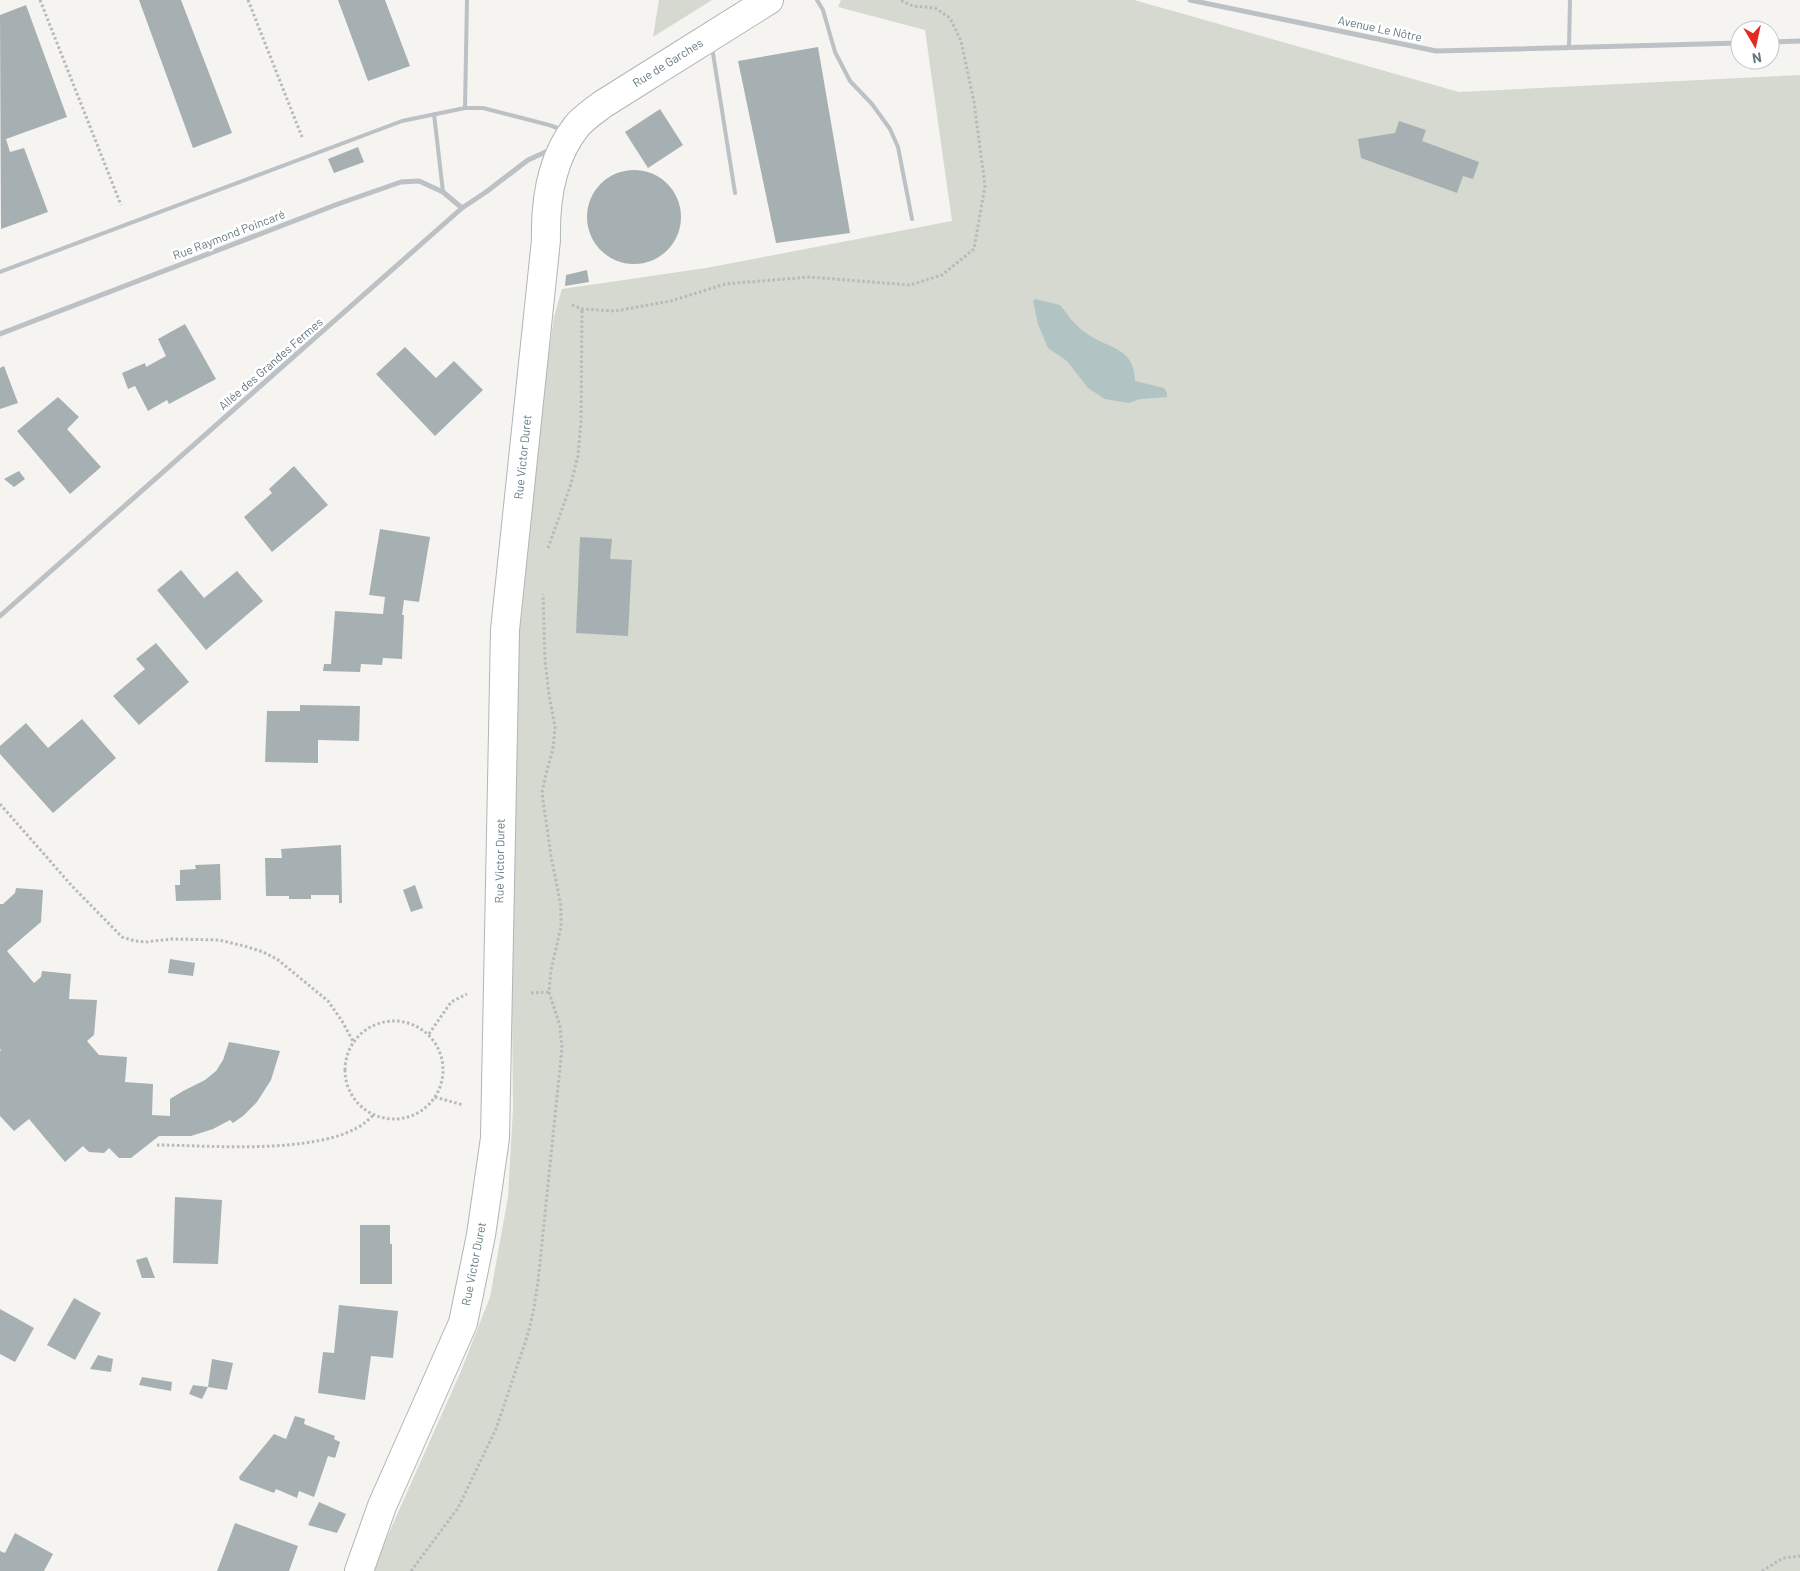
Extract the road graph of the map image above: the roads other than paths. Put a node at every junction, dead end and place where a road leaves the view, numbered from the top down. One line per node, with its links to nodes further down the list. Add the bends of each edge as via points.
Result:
1 (467, 0): 11 (lane)
2 (769, 0): 6 (street, Rue de Garches)
3 (817, 0): 17 (lane, via 835,52 850,81 872,104 898,147)
4 (1190, 0): 10 (street, Avenue Le Nôtre, via 1436,51)
5 (1570, 0): 10 (lane)
6 (710, 37): 13 (street, Rue de Garches, via 603,104); 15 (lane)
7 (1800, 41): 8 (street)
8 (1780, 42)
9 (1730, 43): 10 (street, Avenue Le Nôtre)
10 (1569, 47)
11 (465, 108): 12 (lane); 13 (lane, via 483,108 549,125)
12 (434, 114): 14 (lane); 18 (lane, via 402,121)
13 (568, 138): 16 (street, Allée des Grandes Fermes, via 528,160); 21 (street, Rue Victor Duret, via 551,179 547,201 546,240 505,630 495,1138 481,1235 463,1322 382,1506)
14 (443, 192): 16 (street, Rue Raymond Poincaré); 19 (street, Rue Raymond Poincaré, via 419,181 401,182)
15 (735, 193)
16 (462, 208): 20 (street, Allée des Grandes Fermes)
17 (912, 219)
18 (0, 272)
19 (0, 334)
20 (0, 616)
21 (359, 1571)

